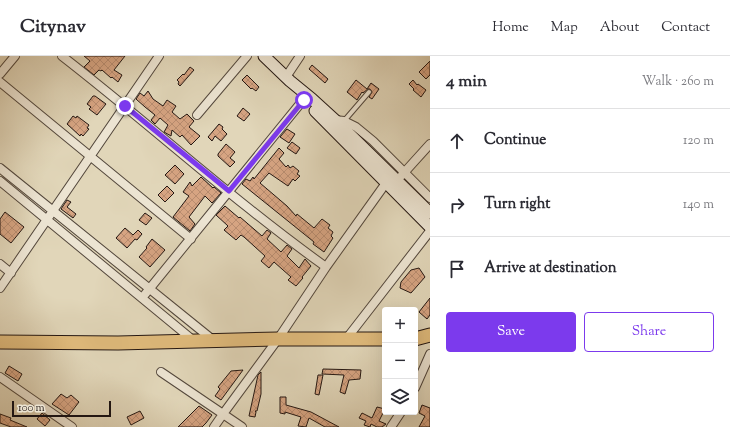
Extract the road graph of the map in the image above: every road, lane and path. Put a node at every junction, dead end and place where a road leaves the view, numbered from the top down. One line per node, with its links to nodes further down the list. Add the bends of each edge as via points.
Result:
1 (15, 56): 7 (street)
2 (62, 56): 12 (street)
3 (159, 56): 12 (street)
4 (247, 56): 13 (street)
5 (264, 56): 8 (main road)
6 (300, 56): 8 (street)
7 (0, 74)
8 (288, 79): 11 (main road); 14 (main road)
9 (0, 82): 16 (street)
10 (369, 92): 14 (lane)
11 (304, 100): 20 (main road); 21 (street)
12 (125, 106): 16 (street); 21 (street)
13 (198, 115)
14 (340, 120): 18 (main road)
15 (430, 144): 18 (street)
16 (91, 156): 23 (street); 28 (street)
17 (0, 168): 23 (street)
18 (401, 176): 22 (street); 24 (main road)
19 (0, 181): 25 (street)
20 (386, 183): 26 (main road); 30 (street)
21 (229, 191): 28 (street); 30 (street)
22 (430, 198)
23 (53, 210): 25 (street); 33 (street)
24 (430, 213)
25 (47, 220): 31 (street); 34 (street)
26 (430, 227)
27 (430, 232): 36 (street)
28 (191, 239): 33 (street)
29 (0, 264): 31 (street)
30 (326, 267): 38 (street)
31 (11, 273): 32 (street)
32 (0, 288)
33 (149, 290): 34 (street); 42 (street)
34 (142, 298): 41 (street)
35 (430, 335): 37 (highway)
36 (347, 338): 38 (highway); 39 (highway)
37 (418, 338)
38 (278, 339): 42 (highway); 49 (street)
39 (382, 339)
40 (418, 339): 43 (highway)
41 (194, 340): 42 (highway); 44 (highway, via 118,343)
42 (213, 340)
43 (430, 340)
44 (0, 342)
45 (430, 354): 48 (street)
46 (161, 372): 49 (street)
47 (0, 378): 51 (street)
48 (418, 381)
49 (222, 414): 52 (street); 53 (street)
50 (399, 415): 54 (street)
51 (72, 427)
52 (214, 427)
53 (242, 427)
54 (392, 427)

